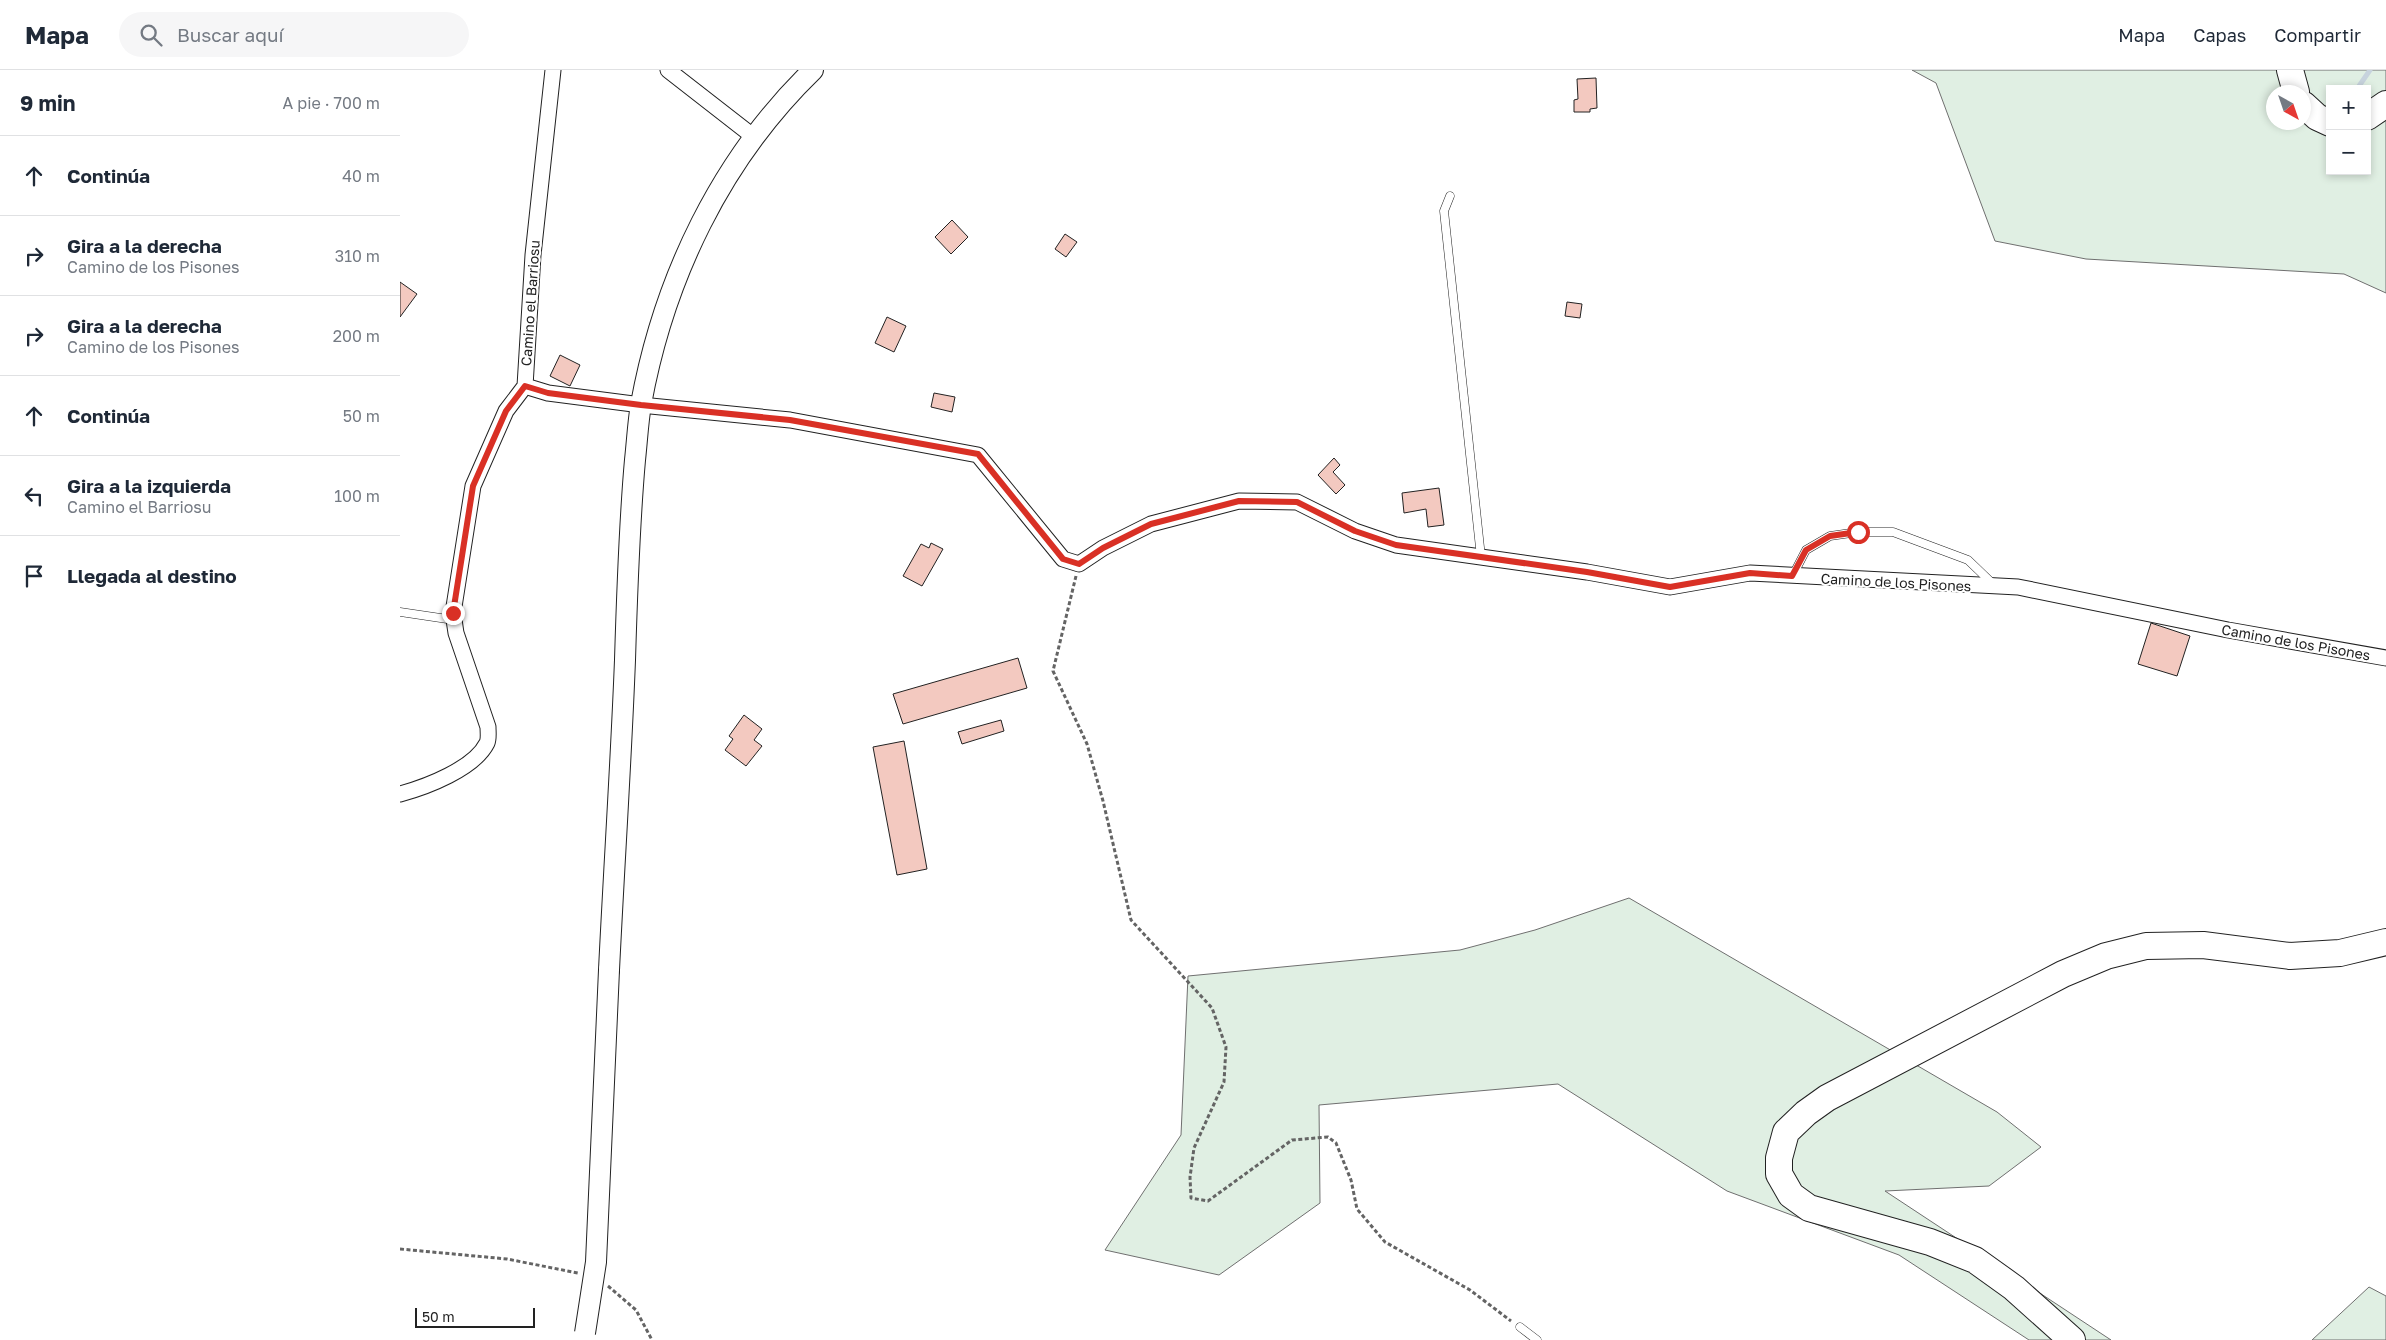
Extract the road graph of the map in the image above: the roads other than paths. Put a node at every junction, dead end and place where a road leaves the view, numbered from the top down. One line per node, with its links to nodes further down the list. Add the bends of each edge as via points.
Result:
1 (552, 70): 10 (street, Camino el Barriosu, via 533,255)
2 (668, 70): 8 (street)
3 (813, 70): 8 (street)
4 (2386, 104): 6 (highway)
5 (2311, 111): 7 (highway)
6 (2371, 114)
7 (2326, 121)
8 (754, 137): 11 (street, via 711,203 679,271 660,323)
9 (1450, 196): 12 (lane, via 1444,211)
10 (525, 386): 11 (street, via 548,393); 16 (street, Camino el Barriosu, via 506,411 473,486)
11 (641, 405): 12 (street, Camino de los Pisones, via 790,420 978,454 1063,559 1079,564 1151,524 1239,501 1297,502 1355,531 1396,545); 21 (street, bridge, via 630,517 596,1262)
12 (1481, 557): 13 (street, Camino de los Pisones, via 1670,587 1750,573)
13 (1792, 576): 14 (street, Camino de los Pisones); 14 (lane, via 1806,550 1830,536 1893,532 1968,560)
14 (1996, 587): 17 (street, Camino de los Pisones, via 2018,587)
15 (400, 612): 16 (lane)
16 (454, 620): 18 (street, Camino el Barriosu, via 488,727 487,742 473,759 455,772 424,788)
17 (2386, 658)
18 (400, 794)
19 (2386, 942): 23 (highway, via 2340,953 2290,956 2203,945 2146,946 2106,956 2063,974 1827,1098 1786,1132 1779,1158 1779,1174 1791,1195 1809,1208 1930,1242 1975,1260 2014,1288)
20 (1520, 1328): 22 (lane)
21 (584, 1337)
22 (1537, 1340)
23 (2072, 1340)

